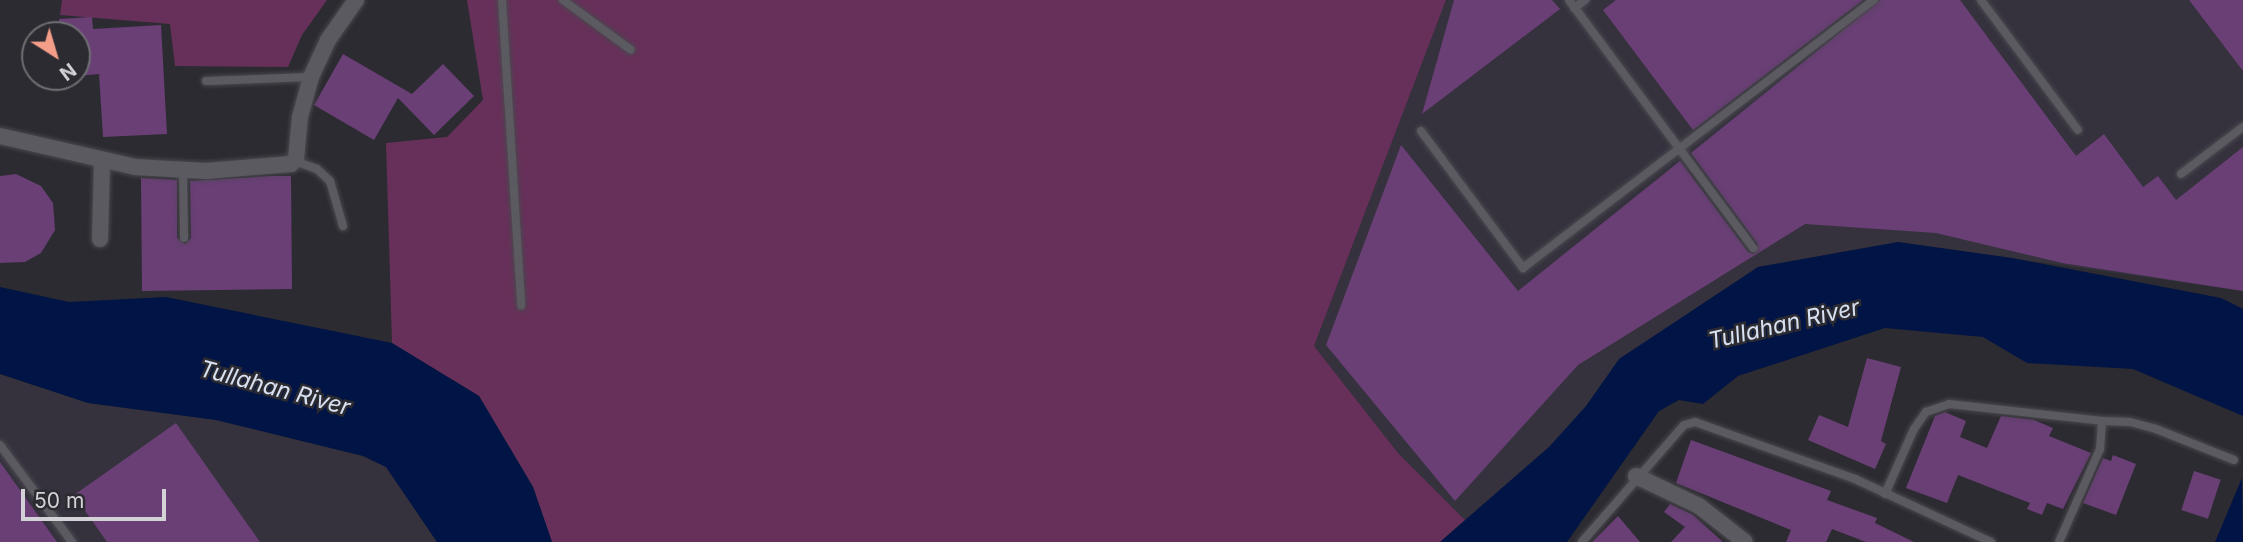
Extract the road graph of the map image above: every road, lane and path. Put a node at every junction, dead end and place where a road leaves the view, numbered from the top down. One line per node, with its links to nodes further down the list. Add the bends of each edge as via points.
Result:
1 (356, 0): 9 (street, via 328,40)
2 (502, 0): 24 (lane)
3 (562, 0): 8 (lane)
4 (1585, 0): 7 (lane)
5 (1874, 0): 15 (lane)
6 (1981, 0): 12 (lane)
7 (1572, 4): 15 (lane)
8 (631, 50)
9 (311, 78): 10 (lane); 17 (street)
10 (206, 81)
11 (2243, 127): 19 (lane)
12 (2078, 130)
13 (1421, 131): 15 (lane, via 1523,268)
14 (0, 136): 16 (street)
15 (1679, 148): 23 (lane)
16 (102, 160): 18 (street); 22 (street)
17 (295, 161): 18 (street); 20 (lane, via 317,169 330,181)
18 (183, 171): 21 (lane)
19 (2181, 174)
20 (343, 226)
21 (184, 238)
22 (100, 239)
23 (1753, 248)
24 (521, 305)
25 (2102, 421): 27 (lane, via 2156,429); 29 (lane, via 1950,404 1926,412); 34 (lane, via 2100,449)
26 (0, 445): 30 (lane)
27 (2234, 460)
28 (1636, 476): 29 (lane, via 1684,425 1696,422); 31 (lane); 32 (street, via 1699,506)
29 (1885, 494): 33 (lane)
30 (72, 542)
31 (1582, 542)
32 (1745, 542)
33 (1991, 542)
34 (2059, 542)

